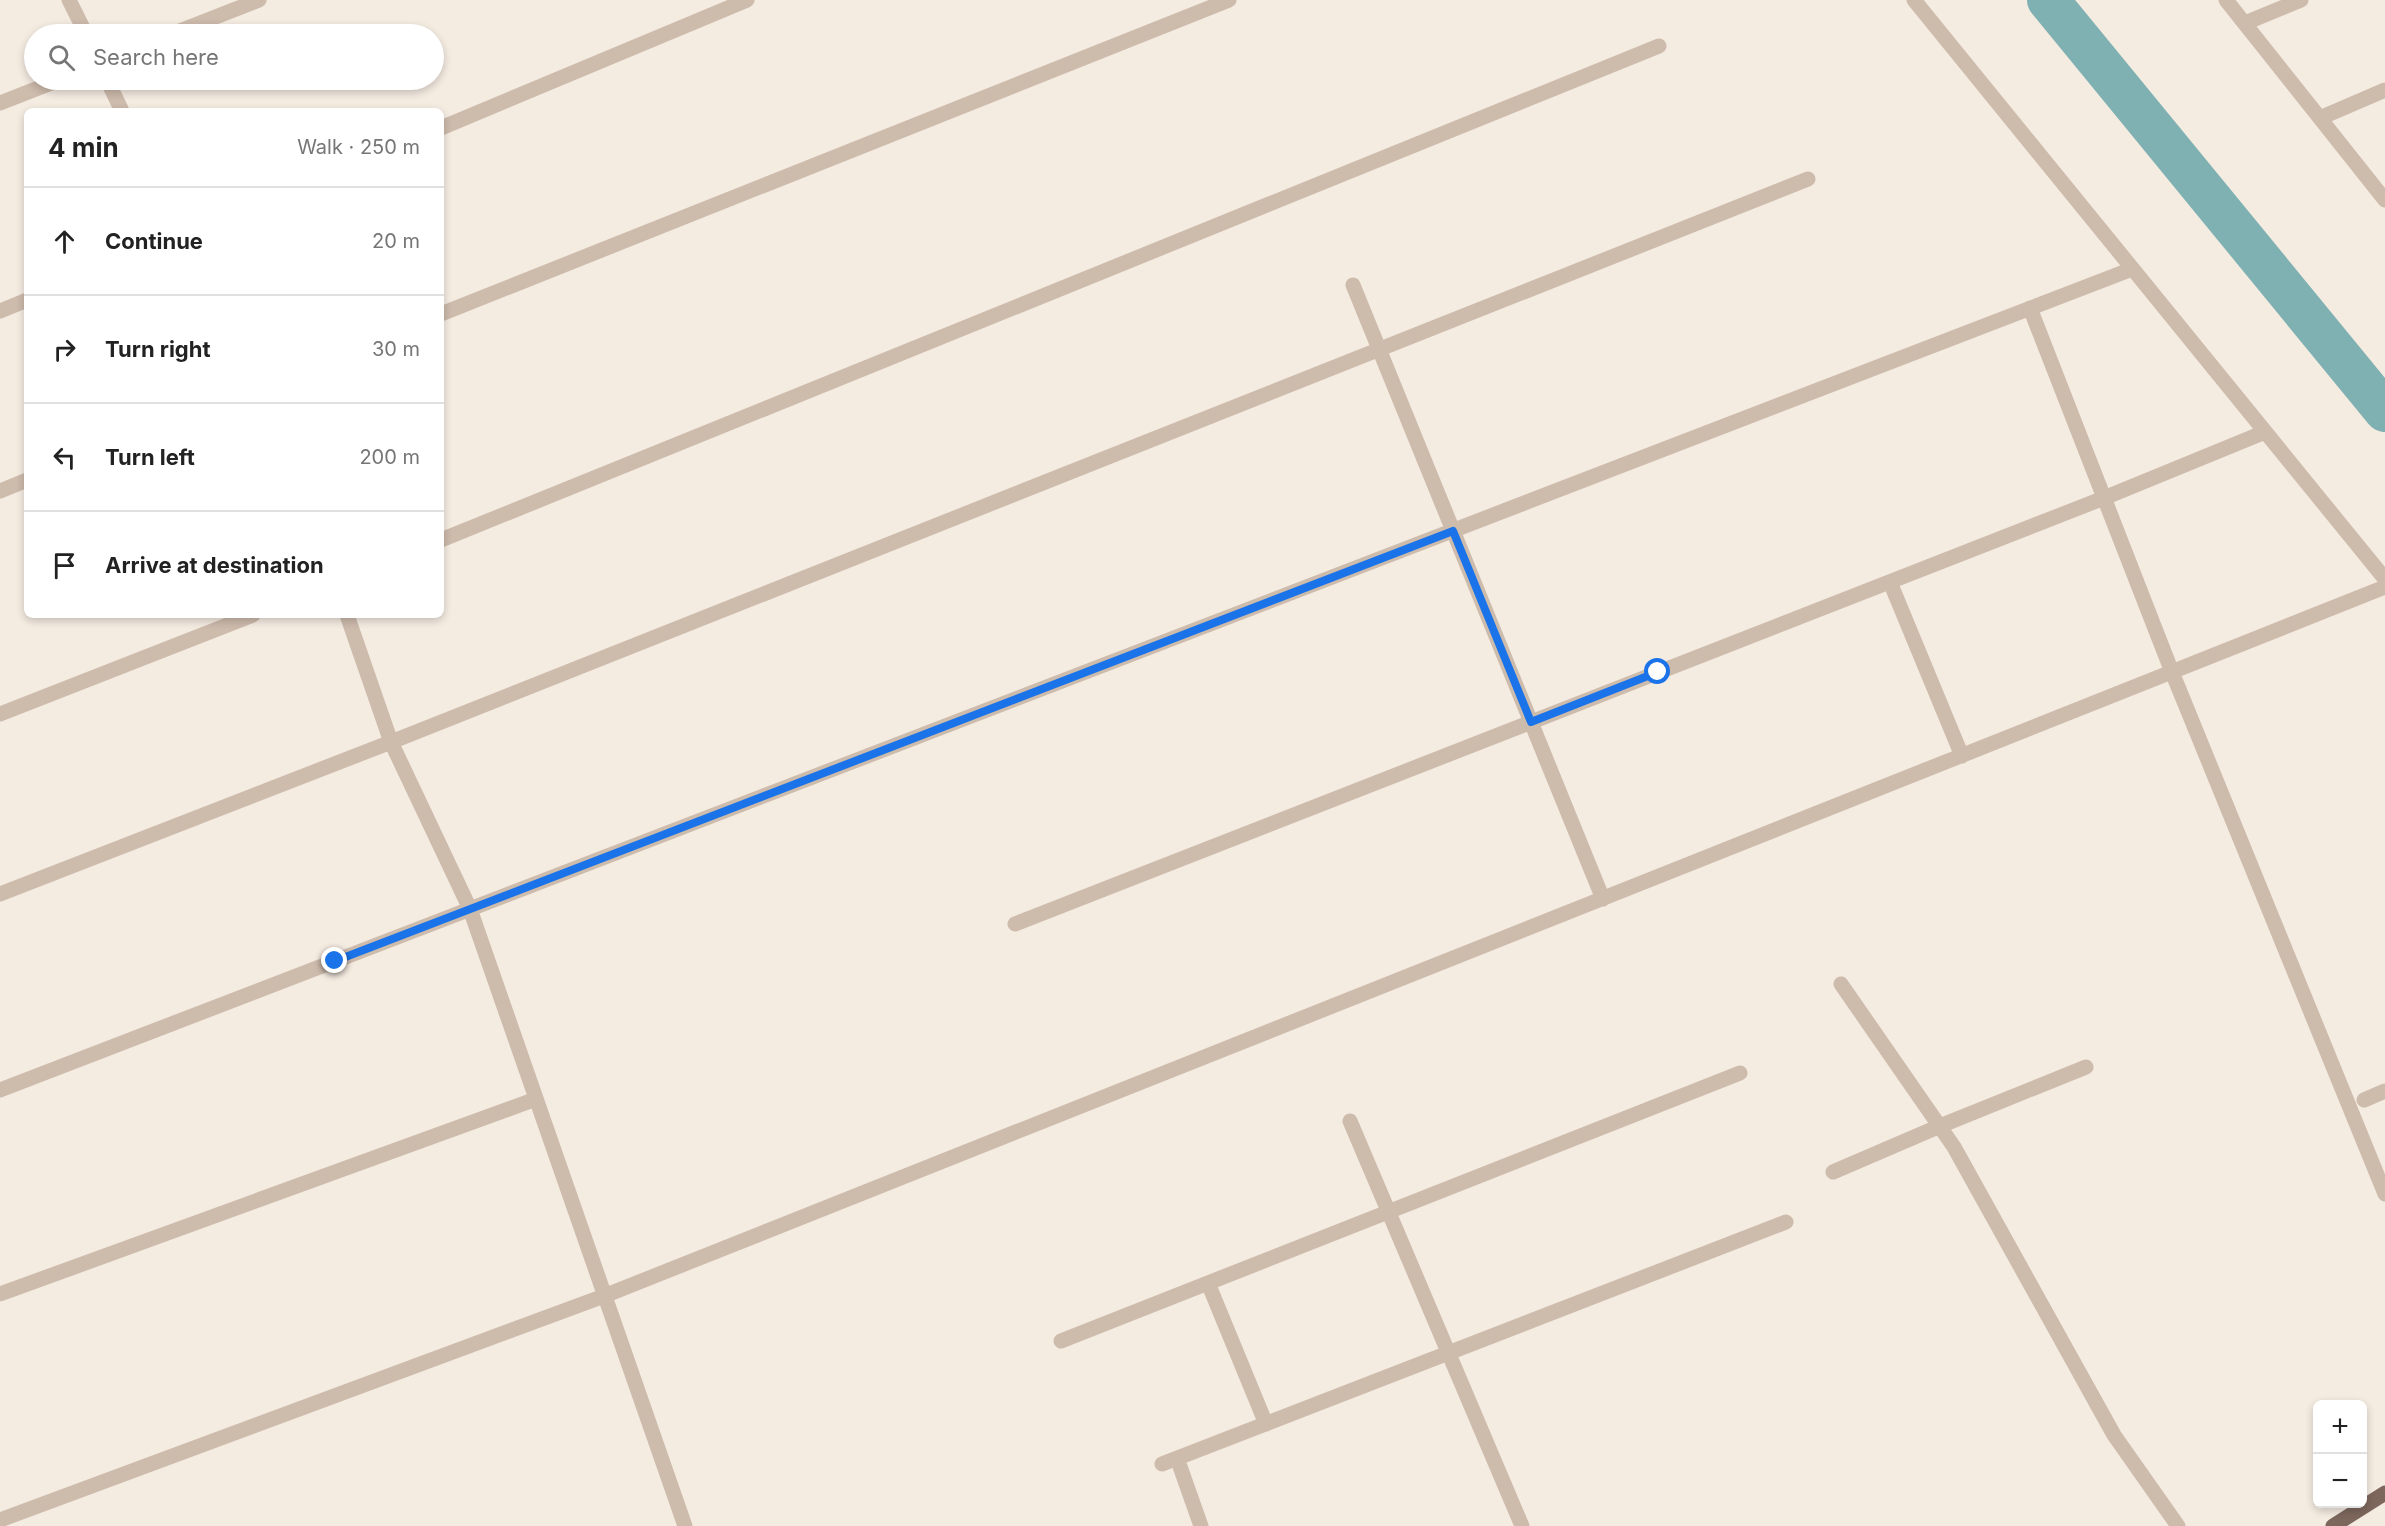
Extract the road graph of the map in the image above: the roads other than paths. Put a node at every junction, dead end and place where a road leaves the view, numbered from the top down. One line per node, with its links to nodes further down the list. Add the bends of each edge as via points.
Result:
1 (69, 0): 9 (street)
2 (259, 0): 10 (street)
3 (747, 0): 18 (street)
4 (1229, 0): 26 (street)
5 (1914, 0): 21 (street)
6 (2226, 0): 8 (street)
7 (2301, 0): 8 (street)
8 (2245, 23): 17 (street)
9 (81, 24)
10 (198, 24)
11 (1659, 46): 33 (street)
12 (33, 90): 15 (street)
13 (112, 90): 16 (street)
14 (2385, 90): 17 (street)
15 (0, 103)
16 (121, 108)
17 (2320, 118): 20 (street)
18 (444, 127)
19 (1808, 179): 27 (street)
20 (2385, 200)
21 (2132, 269): 24 (street); 28 (street)
22 (1353, 285): 27 (street)
23 (24, 301): 25 (street)
24 (2030, 308): 31 (street); 32 (street)
25 (0, 311)
26 (444, 313)
27 (1380, 349): 32 (street); 42 (street)
28 (2265, 432): 31 (street); 34 (street)
29 (24, 481): 30 (street)
30 (0, 491)
31 (2104, 498): 35 (street); 39 (street)
32 (1453, 531): 41 (street); 46 (street)
33 (444, 539)
34 (2385, 579)
35 (1890, 582): 41 (street); 43 (street)
36 (2385, 587): 39 (street)
37 (245, 618): 40 (street)
38 (348, 618): 42 (street)
39 (2172, 672): 43 (street); 58 (street)
40 (0, 714)
41 (1531, 722): 45 (street); 47 (street)
42 (391, 742): 44 (street); 46 (street)
43 (1962, 756): 45 (street)
44 (0, 894)
45 (1603, 899): 63 (street)
46 (470, 909): 51 (street); 53 (street)
47 (1015, 924)
48 (1841, 984): 56 (street)
49 (2086, 1067): 56 (street)
50 (1740, 1072): 59 (street)
51 (0, 1090)
52 (2385, 1091): 54 (street)
53 (536, 1099): 62 (street); 63 (street)
54 (2364, 1100)
55 (1350, 1121): 59 (street)
56 (1940, 1126): 57 (street); 74 (street, via 2114,1435)
57 (1833, 1172)
58 (2385, 1194)
59 (1388, 1212): 61 (street); 65 (street)
60 (1786, 1222): 65 (street)
61 (1208, 1283): 64 (street); 66 (street)
62 (0, 1294)
63 (604, 1296): 70 (street); 71 (street)
64 (1061, 1341)
65 (1448, 1353): 66 (street); 73 (street)
66 (1266, 1424): 67 (street)
67 (1177, 1458): 68 (street); 72 (street)
68 (1162, 1464)
69 (2385, 1493): 75 (main road)
70 (0, 1520)
71 (685, 1526)
72 (1201, 1526)
73 (1522, 1526)
74 (2178, 1526)
75 (2334, 1526)

